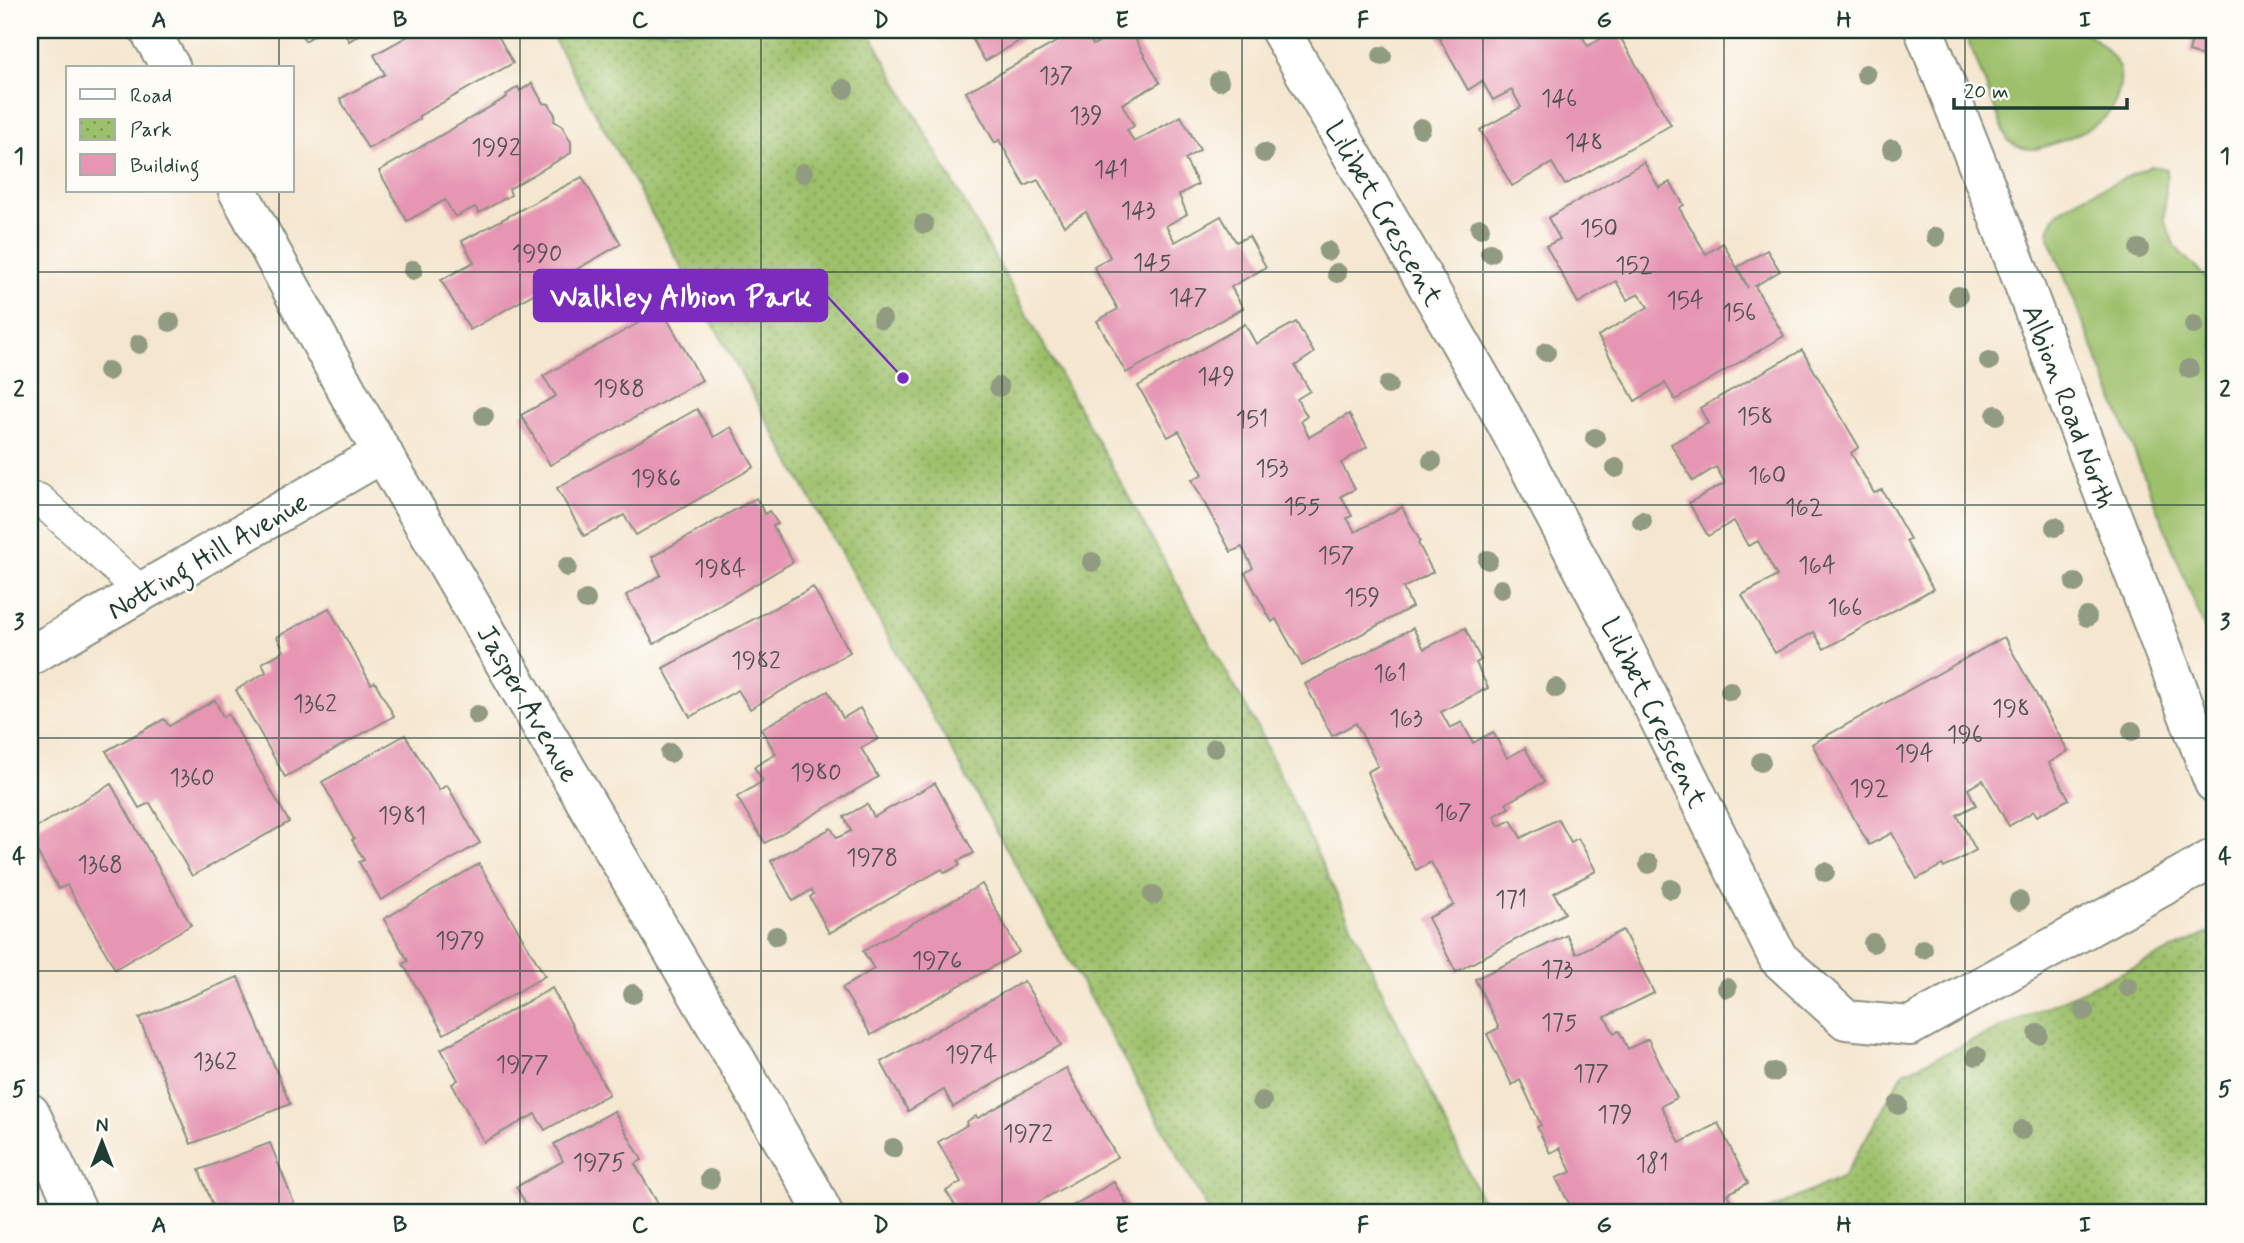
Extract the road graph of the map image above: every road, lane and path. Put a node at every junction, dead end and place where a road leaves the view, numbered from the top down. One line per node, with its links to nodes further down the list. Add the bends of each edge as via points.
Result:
1 (149, 30): 4 (street)
2 (1280, 30): 11 (street, Lilibet Crescent, via 1498,408 1611,622 1778,958 1846,1020 1910,1026)
3 (1924, 30): 10 (street, Albion Road North)
4 (169, 66)
5 (238, 192): 6 (street, Jasper Avenue)
6 (383, 453): 8 (street, Notting Hill Avenue); 14 (street, Jasper Avenue)
7 (30, 498): 8 (lane, via 39,499)
8 (142, 592): 9 (street, Notting Hill Avenue)
9 (30, 656)
10 (2214, 783)
11 (2214, 858)
12 (30, 1113): 13 (street)
13 (78, 1213)
14 (823, 1213)

